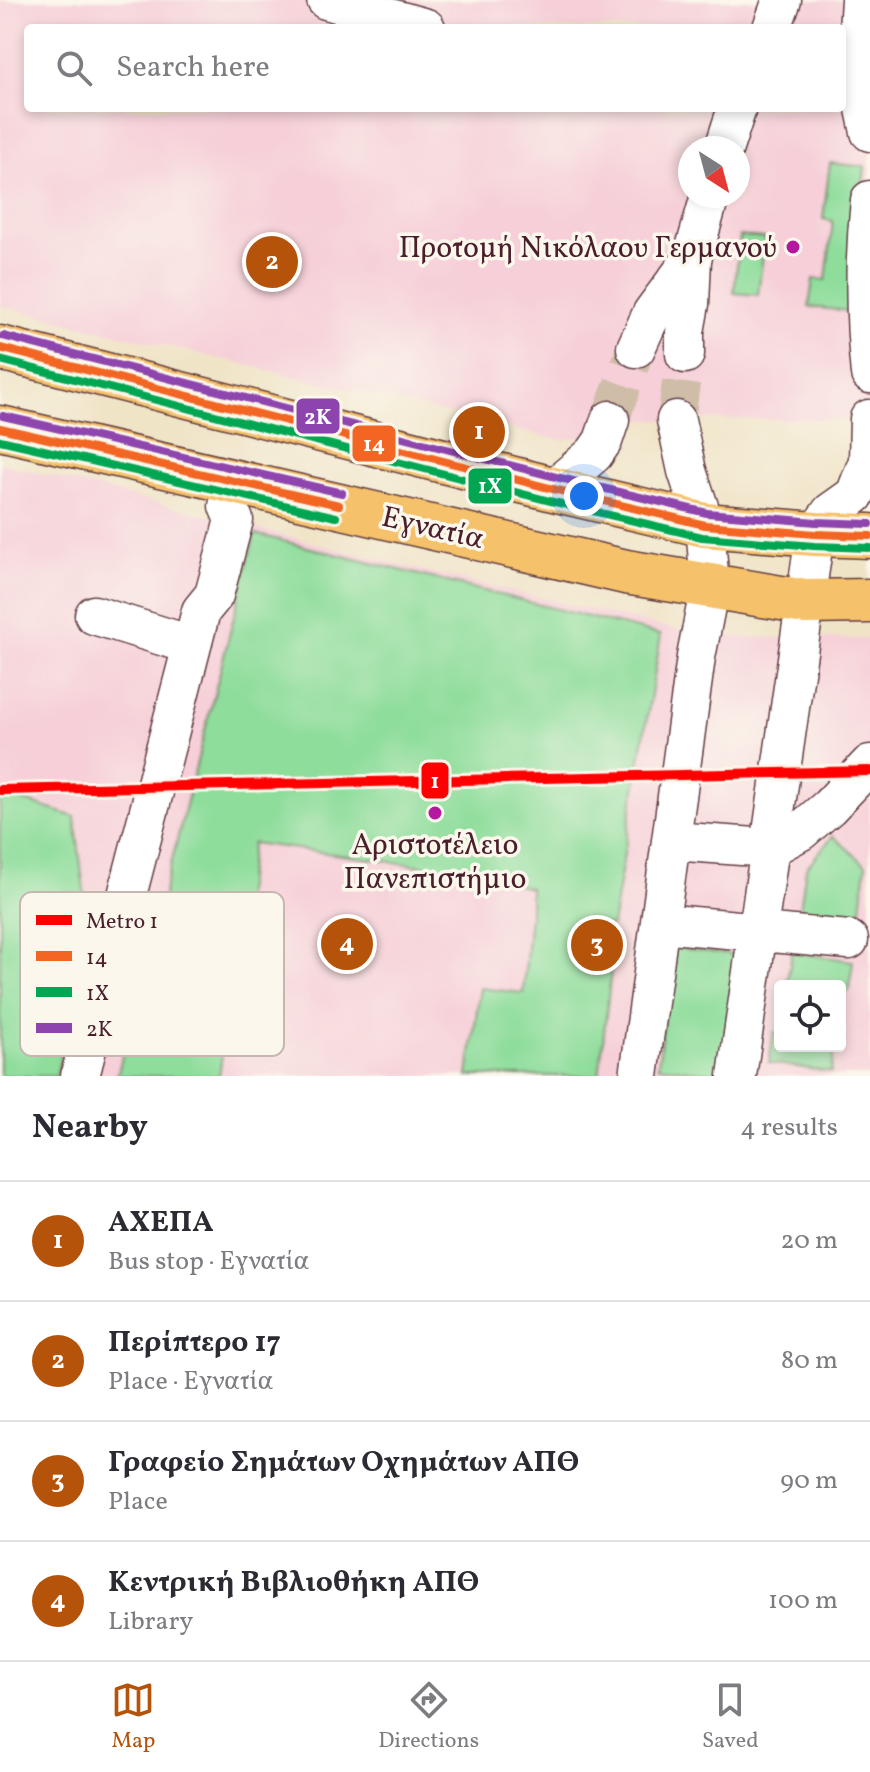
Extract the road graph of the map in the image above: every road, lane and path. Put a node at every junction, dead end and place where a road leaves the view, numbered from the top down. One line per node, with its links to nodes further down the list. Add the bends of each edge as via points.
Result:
1 (327, 0): 4 (street)
2 (782, 0): 5 (street)
3 (860, 0): 6 (street)
4 (412, 24)
5 (773, 24)
6 (858, 91): 8 (street)
7 (736, 112): 9 (street)
8 (870, 132)
9 (728, 136)
10 (870, 200): 16 (street, via 865,327)
11 (707, 208): 12 (street)
12 (692, 259): 14 (street, via 652,313); 15 (street)
13 (0, 348): 21 (main road)
14 (636, 348)
15 (685, 354)
16 (870, 374)
17 (869, 419): 24 (street, via 868,461 855,495 831,512)
18 (610, 420): 21 (street, via 594,454)
19 (676, 420): 23 (street)
20 (0, 428): 22 (main road, Εγνατία)
21 (553, 489): 23 (main road)
22 (231, 494): 26 (main road, Εγνατία); 30 (street, via 234,520 214,595)
23 (705, 525): 24 (main road); 26 (street)
24 (815, 534): 25 (main road); 28 (street)
25 (870, 536)
26 (710, 586): 28 (main road, Εγνατία); 32 (street)
27 (870, 601): 28 (main road, Εγνατία)
28 (805, 602): 33 (street)
29 (94, 615): 30 (street)
30 (196, 628): 34 (street)
31 (870, 764): 33 (street, via 801,831)
32 (671, 841): 33 (street); 35 (street)
33 (770, 848): 36 (street)
34 (128, 892)
35 (660, 923): 36 (street); 40 (street)
36 (758, 931): 37 (street); 41 (street)
37 (849, 940)
38 (85, 1056): 39 (street)
39 (80, 1076)
40 (639, 1076)
41 (737, 1076)

